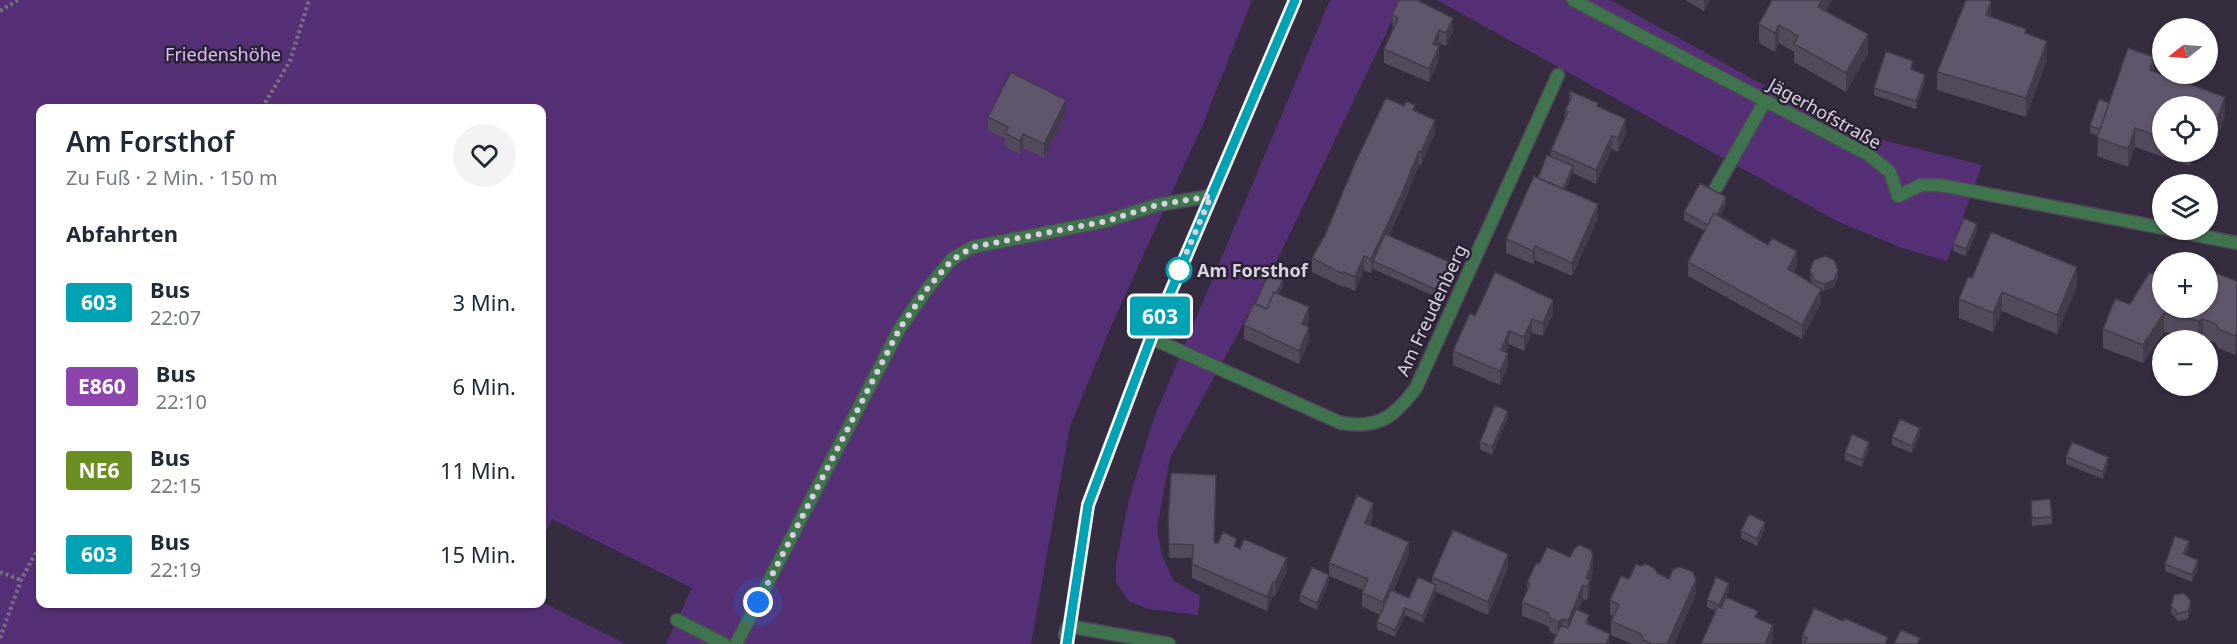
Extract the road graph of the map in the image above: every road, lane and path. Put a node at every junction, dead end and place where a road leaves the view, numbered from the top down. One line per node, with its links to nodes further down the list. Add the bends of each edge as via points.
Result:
1 (18, 0): 5 (path)
2 (309, 0): 8 (path, via 290,62)
3 (1295, 0): 10 (street)
4 (1573, 0): 7 (street, Jägerhofstraße)
5 (0, 11)
6 (1558, 75): 14 (street, Am Freudenberg, via 1416,388 1388,418 1356,425 1341,423)
7 (1766, 101): 9 (street); 11 (street, Jägerhofstraße, via 1869,155 1890,172 1898,196 1921,185 1940,185)
8 (264, 104)
9 (1716, 188)
10 (1211, 196): 14 (street); 22 (street, via 973,247 952,260 900,328)
11 (2152, 226)
12 (2218, 239): 13 (street)
13 (2237, 243)
14 (1151, 338): 19 (street, via 1088,505)
15 (36, 552): 17 (path)
16 (0, 572): 17 (path)
17 (21, 579): 20 (path)
18 (677, 620): 21 (street)
19 (1068, 626): 23 (street); 24 (street); 25 (street)
20 (0, 638)
21 (724, 644)
22 (736, 644)
23 (1061, 644)
24 (1067, 644)
25 (1169, 644)

